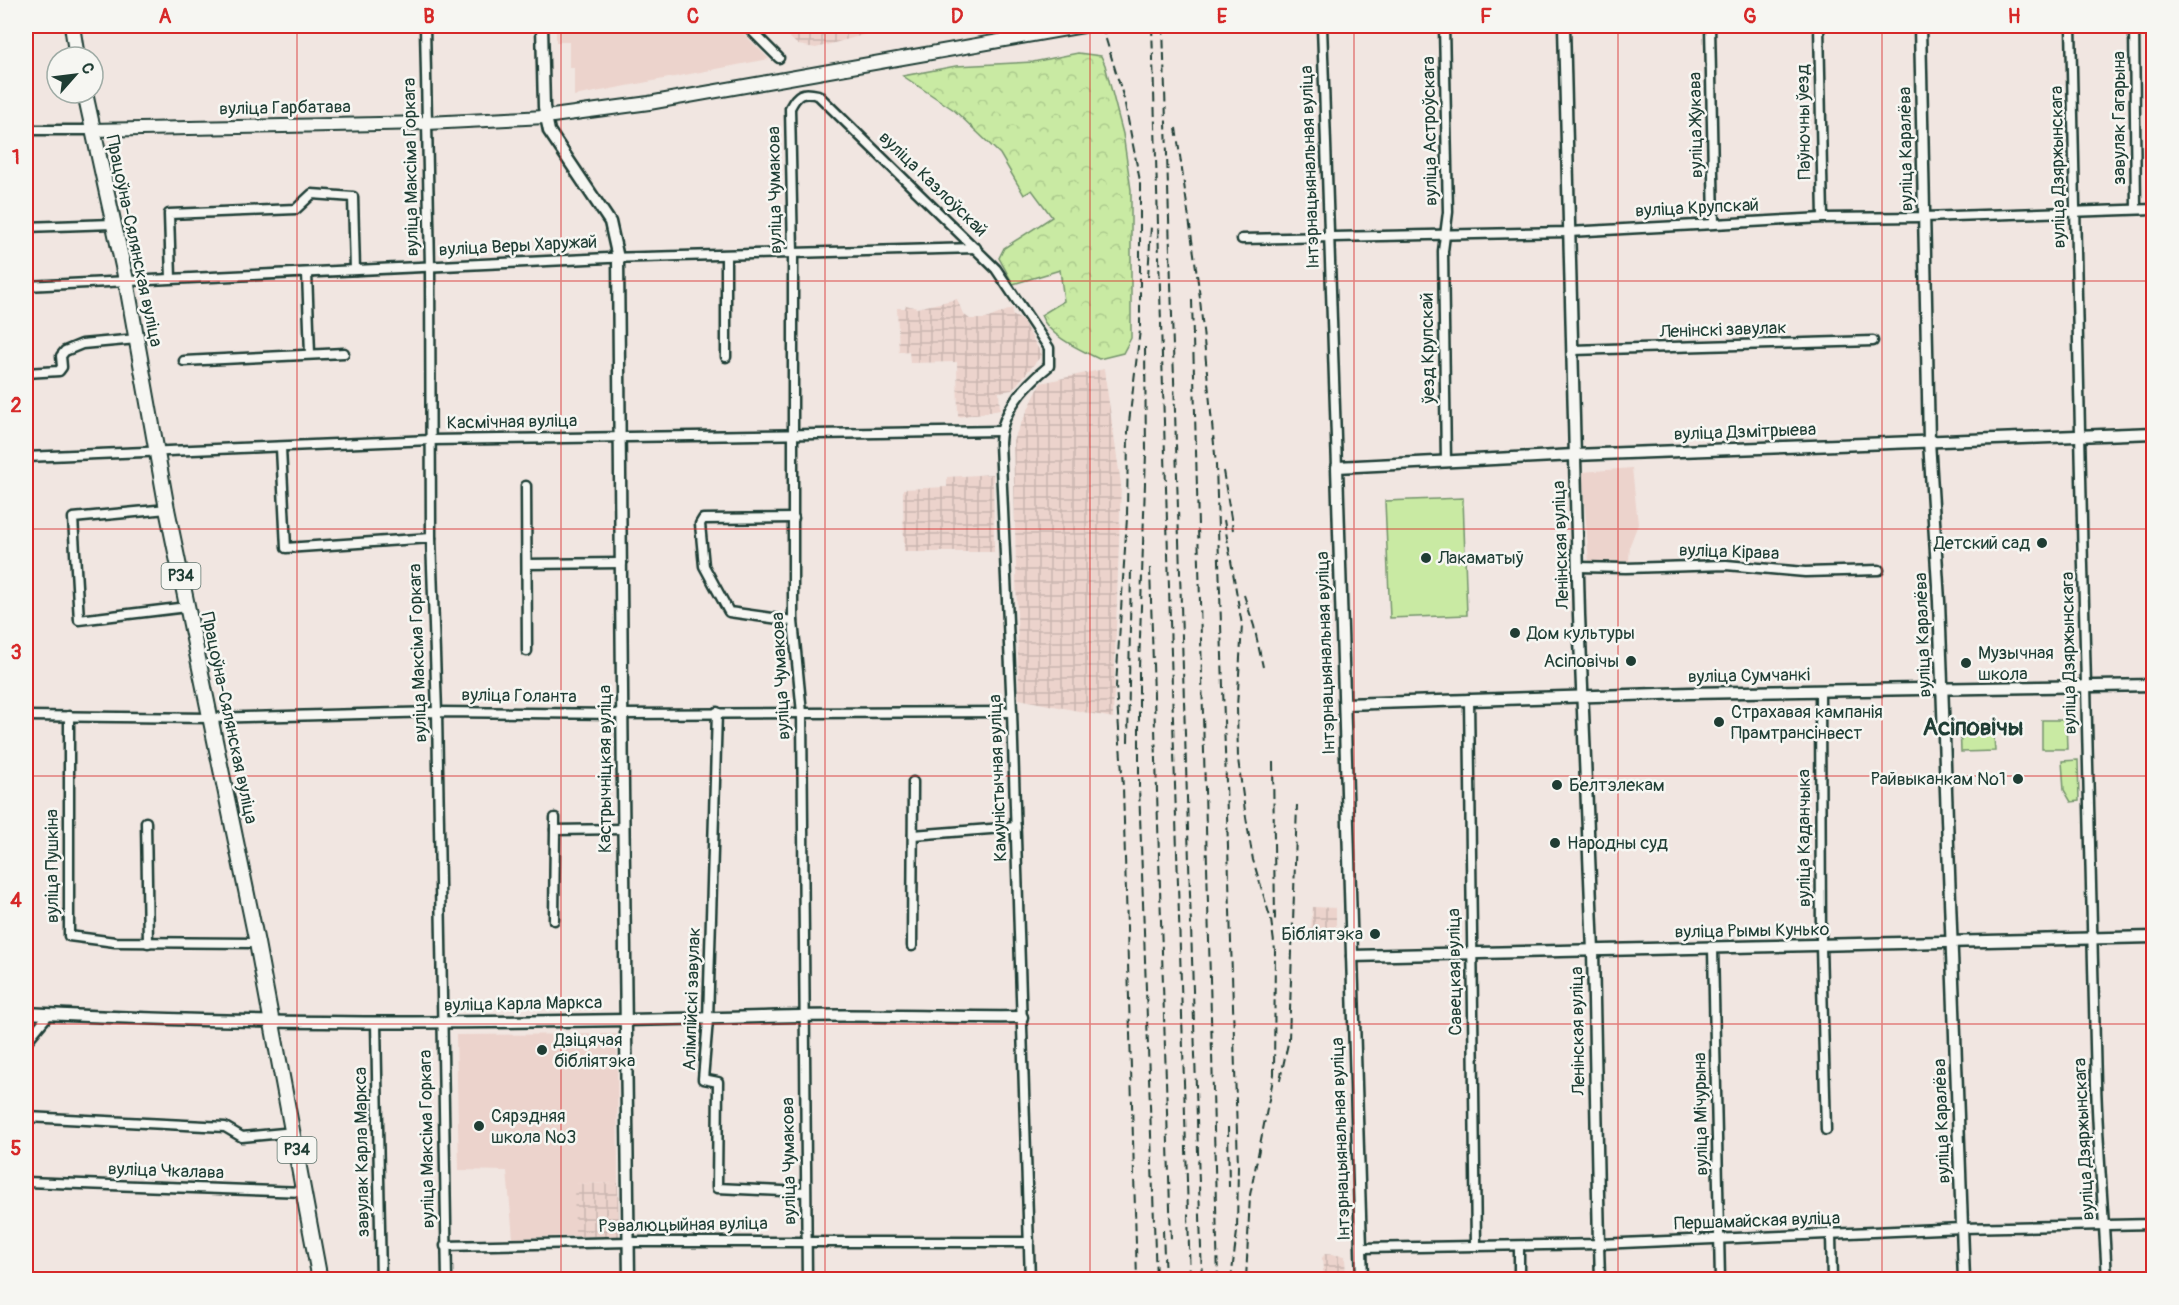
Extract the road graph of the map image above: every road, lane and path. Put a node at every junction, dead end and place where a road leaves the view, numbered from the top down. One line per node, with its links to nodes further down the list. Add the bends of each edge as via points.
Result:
1 (72, 26): 14 (main road)
2 (425, 26): 19 (street, вуліца Максіма Горкага)
3 (542, 26): 18 (street)
4 (747, 26): 15 (street)
5 (1080, 26): 18 (main road, вуліца Гарбатава, via 649,103)
6 (1322, 26): 31 (street, Інтэрнацыянальная вуліца)
7 (1444, 26): 32 (street, вуліца Астроўскага)
8 (1564, 26): 30 (street, Ленінская вуліца)
9 (1710, 26): 28 (street, вуліца Жукава)
10 (1819, 26): 26 (street, Паўночны ўезд)
11 (1920, 26): 25 (street, вуліца Каралёва)
12 (2071, 26): 24 (street, вуліца Дзяржынскага)
13 (2134, 26): 22 (street, завулак Гагарына)
14 (75, 45)
15 (779, 58)
16 (818, 94): 34 (street, вуліца Казлоўскай); 35 (street, вуліца Чумакова, via 804,92 796,96 789,108)
17 (87, 105): 21 (main road, Працоўна-Сялянская вуліца / Р34)
18 (545, 117): 19 (main road, вуліца Гарбатава); 37 (street, Кастрычніцкая вуліца, via 549,132 610,222)
19 (426, 123): 21 (main road, вуліца Гарбатава); 38 (street, вуліца Максіма Горкага)
20 (26, 130): 21 (street, вуліца Гарбатава)
21 (92, 130): 27 (main road, Працоўна-Сялянская вуліца / Р34)
22 (2136, 209): 23 (street, вуліца Крупскай); 24 (street, вуліца Крупскай)
23 (2154, 209)
24 (2076, 212): 25 (street, вуліца Крупскай); 56 (street, вуліца Дзяржынскага)
25 (1924, 217): 26 (street, вуліца Крупскай); 59 (street, вуліца Каралёва)
26 (1823, 218): 28 (street, вуліца Крупскай)
27 (113, 224): 29 (street); 42 (main road, Працоўна-Сялянская вуліца / Р34)
28 (1714, 224): 30 (street, вуліца Крупскай)
29 (26, 227)
30 (1569, 231): 32 (street, вуліца Крупскай); 47 (street, Ленінская вуліца)
31 (1328, 235): 32 (street, вуліца Крупскай); 33 (street, вуліца Крупскай); 65 (street, Інтэрнацыянальная вуліца)
32 (1446, 235): 64 (street, ўезд Крупскай)
33 (1242, 238)
34 (976, 249): 35 (street, вуліца Веры Харужай); 44 (street, вуліца Казлоўскай, via 996,268)
35 (793, 253): 36 (street, вуліца Веры Харужай); 55 (street, вуліца Чумакова)
36 (726, 257): 37 (street, вуліца Веры Харужай); 50 (street)
37 (618, 258): 38 (street, вуліца Веры Харужай); 57 (street, Кастрычніцкая вуліца)
38 (430, 267): 39 (street, вуліца Веры Харужай); 58 (street, вуліца Максіма Горкага)
39 (355, 270): 40 (street, вуліца Веры Харужай); 41 (street, via 353,197 312,194 296,209 169,214)
40 (307, 273): 41 (street, вуліца Веры Харужай); 49 (street)
41 (171, 278): 42 (street, вуліца Веры Харужай)
42 (126, 280): 43 (street, вуліца Веры Харужай); 45 (main road, Працоўна-Сялянская вуліца / Р34)
43 (26, 286)
44 (1018, 301): 53 (street, Камуністычная вуліца, via 1049,348 1048,366 1011,407)
45 (136, 339): 52 (street, via 73,346 61,356 59,371); 61 (main road, Працоўна-Сялянская вуліца / Р34)
46 (1873, 341): 47 (street, Ленінскі завулак)
47 (1574, 350): 62 (street, Ленінская вуліца)
48 (344, 353): 49 (street)
49 (310, 354): 51 (street)
50 (726, 357)
51 (184, 361)
52 (26, 373)
53 (1000, 431): 55 (street, Касмічная вуліца); 86 (street, Камуністычная вуліца)
54 (2154, 433): 56 (street, вуліца Дзмітрыева)
55 (795, 435): 57 (street, Касмічная вуліца); 68 (street, вуліца Чумакова)
56 (2082, 435): 59 (street, вуліца Дзмітрыева); 78 (street, вуліца Дзяржынскага)
57 (620, 436): 58 (street, Касмічная вуліца); 70 (street, Кастрычніцкая вуліца)
58 (431, 440): 60 (street, Касмічная вуліца); 69 (street, вуліца Максіма Горкага)
59 (1929, 441): 62 (street, вуліца Дзмітрыева); 79 (street, вуліца Каралёва)
60 (281, 448): 61 (street, Касмічная вуліца); 69 (street, via 286,548)
61 (156, 451): 63 (street, Касмічная вуліца); 67 (main road, Працоўна-Сялянская вуліца / Р34)
62 (1574, 455): 64 (street, вуліца Дзмітрыева); 72 (street, Ленінская вуліца)
63 (26, 457)
64 (1446, 462): 65 (street, вуліца Дзмітрыева)
65 (1337, 467): 83 (street, Інтэрнацыянальная вуліца)
66 (526, 486): 71 (street)
67 (167, 509): 74 (main road, Працоўна-Сялянская вуліца / Р34); 74 (street, via 73,518 78,620)
68 (794, 518): 75 (street, вуліца Чумакова); 75 (street, via 703,519 700,525 704,566 729,612)
69 (431, 538): 84 (street, вуліца Максіма Горкага)
70 (622, 563): 71 (street); 88 (street, Кастрычніцкая вуліца)
71 (527, 564): 76 (street)
72 (1578, 567): 73 (street, вуліца Кірава, via 1726,565 1805,572); 81 (street, Ленінская вуліца)
73 (1879, 570)
74 (187, 607): 91 (main road, Працоўна-Сялянская вуліца / Р34)
75 (794, 621): 87 (street, вуліца Чумакова)
76 (527, 651)
77 (2154, 685): 78 (street, вуліца Сумчанкі)
78 (2085, 687): 79 (street, вуліца Сумчанкі); 101 (street, вуліца Дзяржынскага)
79 (1941, 690): 80 (street, вуліца Сумчанкі); 102 (street, вуліца Каралёва)
80 (1820, 691): 81 (street, вуліца Сумчанкі); 106 (street, вуліца Каданчыка)
81 (1582, 697): 82 (street, вуліца Сумчанкі); 108 (street, Ленінская вуліца)
82 (1469, 699): 83 (street, вуліца Сумчанкі); 109 (street, Савецкая вуліца)
83 (1345, 704): 110 (street, Інтэрнацыянальная вуліца)
84 (437, 712): 88 (street, вуліца Голанта); 91 (street, вуліца Голанта); 118 (street, вуліца Максіма Горкага)
85 (717, 712): 87 (street, вуліца Голанта); 88 (street, вуліца Голанта); 116 (street, Алімпійскі завулак)
86 (1012, 712): 87 (street, вуліца Голанта); 95 (street, Камуністычная вуліца)
87 (802, 713): 113 (street, вуліца Чумакова)
88 (621, 714): 96 (street, Кастрычніцкая вуліца)
89 (26, 716): 90 (street, вуліца Голанта)
90 (69, 716): 91 (street, вуліца Голанта); 103 (street, вуліца Пушкіна, via 69,936)
91 (211, 718): 104 (main road, Працоўна-Сялянская вуліца / Р34)
92 (913, 782): 98 (street)
93 (555, 818): 97 (street)
94 (146, 822): 103 (street)
95 (1016, 827): 98 (street); 114 (street, Камуністычная вуліца)
96 (622, 829): 97 (street); 115 (street, Кастрычніцкая вуліца)
97 (555, 830): 99 (street)
98 (913, 835): 105 (street)
99 (554, 920)
100 (2154, 937): 101 (street, вуліца Рымы Кунько)
101 (2093, 939): 102 (street, вуліца Рымы Кунько); 128 (street, вуліца Дзяржынскага, via 2096,1089)
102 (1951, 942): 106 (street, вуліца Рымы Кунько); 129 (street, вуліца Каралёва)
103 (148, 943): 104 (street, вуліца Пушкіна)
104 (257, 943): 117 (main road, Працоўна-Сялянская вуліца / Р34)
105 (912, 946)
106 (1821, 946): 107 (street, вуліца Рымы Кунько); 122 (street, вуліца Каданчыка)
107 (1713, 948): 108 (street, вуліца Рымы Кунько); 131 (street, вуліца Мічурына)
108 (1593, 951): 109 (street, вуліца Рымы Кунько); 135 (street, Ленінская вуліца)
109 (1471, 952): 110 (street, вуліца Рымы Кунько); 136 (street, Савецкая вуліца)
110 (1352, 956): 139 (street, Інтэрнацыянальная вуліца)
111 (26, 1013): 112 (street, вуліца Карла Маркса)
112 (49, 1014): 117 (street, вуліца Карла Маркса); 120 (street)
113 (804, 1016): 114 (street, вуліца Карла Маркса); 116 (street, вуліца Карла Маркса); 125 (street, вуліца Чумакова)
114 (1022, 1017): 134 (street, Камуністычная вуліца)
115 (625, 1018): 116 (street, вуліца Карла Маркса); 118 (street, вуліца Карла Маркса); 133 (street, Кастрычніцкая вуліца)
116 (708, 1020): 125 (street, Алімпійскі завулак, via 703,1079 718,1082 717,1188)
117 (271, 1022): 119 (street, вуліца Карла Маркса); 123 (main road, Працоўна-Сялянская вуліца / Р34)
118 (441, 1022): 119 (street, вуліца Карла Маркса); 137 (street, вуліца Максіма Горкага)
119 (376, 1023): 141 (street, завулак Карла Маркса)
120 (26, 1042)
121 (27, 1117): 123 (street, via 225,1127 242,1137)
122 (1826, 1130)
123 (294, 1132): 126 (main road, Працоўна-Сялянская вуліца / Р34)
124 (26, 1182): 126 (street, вуліца Чкалава)
125 (805, 1191): 132 (street, вуліца Чумакова)
126 (305, 1192): 140 (main road, Працоўна-Сялянская вуліца / Р34)
127 (2154, 1224): 128 (street, Першамайская вуліца)
128 (2105, 1225): 129 (street, Першамайская вуліца); 152 (street, вуліца Дзяржынскага)
129 (1962, 1228): 130 (street, Першамайская вуліца); 151 (street, вуліца Каралёва)
130 (1831, 1235): 131 (street, Першамайская вуліца); 150 (street)
131 (1719, 1239): 135 (street, Першамайская вуліца); 149 (street, вуліца Мічурына)
132 (807, 1241): 133 (street, Рэвалюцыйная вуліца); 134 (street, Рэвалюцыйная вуліца); 144 (street, вуліца Чумакова)
133 (629, 1242): 137 (street, Рэвалюцыйная вуліца); 143 (street, Кастрычніцкая вуліца)
134 (1029, 1242): 145 (street, Камуністычная вуліца)
135 (1599, 1244): 138 (street, Першамайская вуліца); 148 (street, Ленінская вуліца)
136 (1476, 1245): 138 (street, Першамайская вуліца); 139 (street, Першамайская вуліца)
137 (444, 1246): 142 (street, вуліца Максіма Горкага)
138 (1519, 1246): 147 (street)
139 (1361, 1248): 146 (street, Інтэрнацыянальная вуліца)
140 (320, 1280)
141 (381, 1280)
142 (447, 1280)
143 (629, 1280)
144 (807, 1280)
145 (1030, 1280)
146 (1362, 1280)
147 (1519, 1280)
148 (1600, 1280)
149 (1720, 1280)
150 (1832, 1280)
151 (1964, 1280)
152 (2108, 1280)

